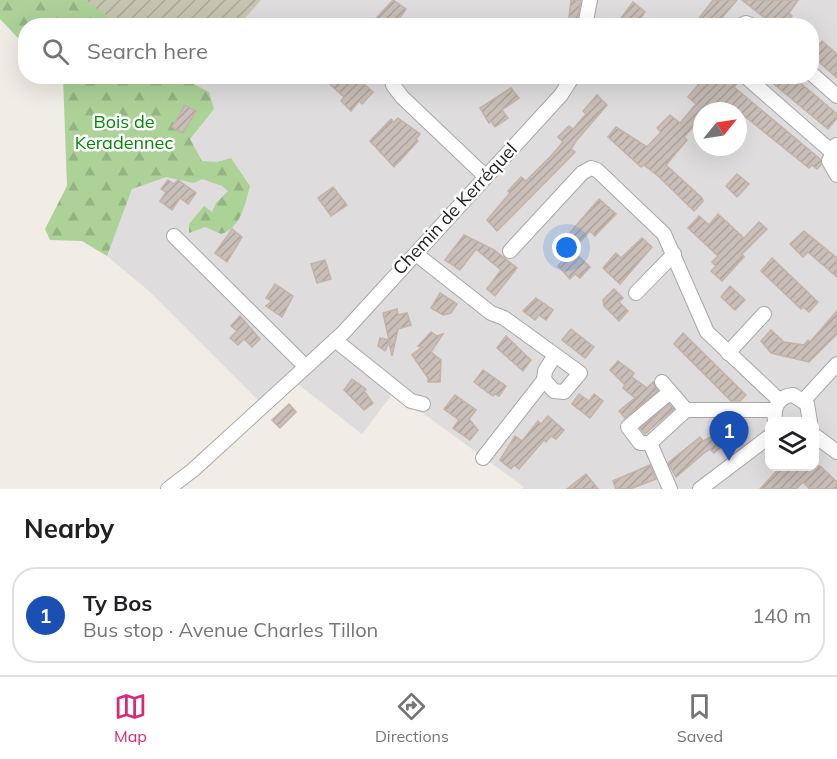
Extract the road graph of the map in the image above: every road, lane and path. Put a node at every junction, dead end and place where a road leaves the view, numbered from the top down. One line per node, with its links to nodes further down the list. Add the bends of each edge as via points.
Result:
1 (590, 0): 2 (street)
2 (587, 18)
3 (819, 80): 7 (street)
4 (393, 84): 10 (street)
5 (568, 84): 10 (street, Chemin de Kerréquel)
6 (755, 84): 8 (street)
7 (837, 96)
8 (835, 148): 9 (street, via 829,160)
9 (837, 175)
10 (485, 176): 13 (street, Chemin de Kerréquel)
11 (174, 236): 21 (street)
12 (510, 251): 14 (street, via 591,168 654,222)
13 (416, 254): 17 (street, Chemin de Kerréquel); 19 (street, via 491,313)
14 (674, 254): 15 (street); 18 (street, via 705,328)
15 (636, 293)
16 (764, 314): 18 (street)
17 (335, 340): 21 (street, Chemin de Kerréquel); 24 (street, via 411,400)
18 (728, 353): 26 (street)
19 (555, 355): 22 (street); 22 (street, via 580,373 564,392 554,391)
20 (837, 364): 23 (street)
21 (305, 366): 33 (street, Chemin de Kerréquel)
22 (544, 380): 32 (street)
23 (804, 400): 26 (street, via 793,395); 27 (street)
24 (423, 404)
25 (686, 410): 26 (street); 30 (street); 30 (street, via 666,387 628,427 639,443)
26 (776, 411)
27 (810, 417)
28 (765, 439): 35 (street)
29 (819, 439): 31 (street)
30 (650, 443): 34 (street)
31 (837, 453)
32 (483, 458)
33 (168, 489)
34 (670, 489)
35 (700, 489)

